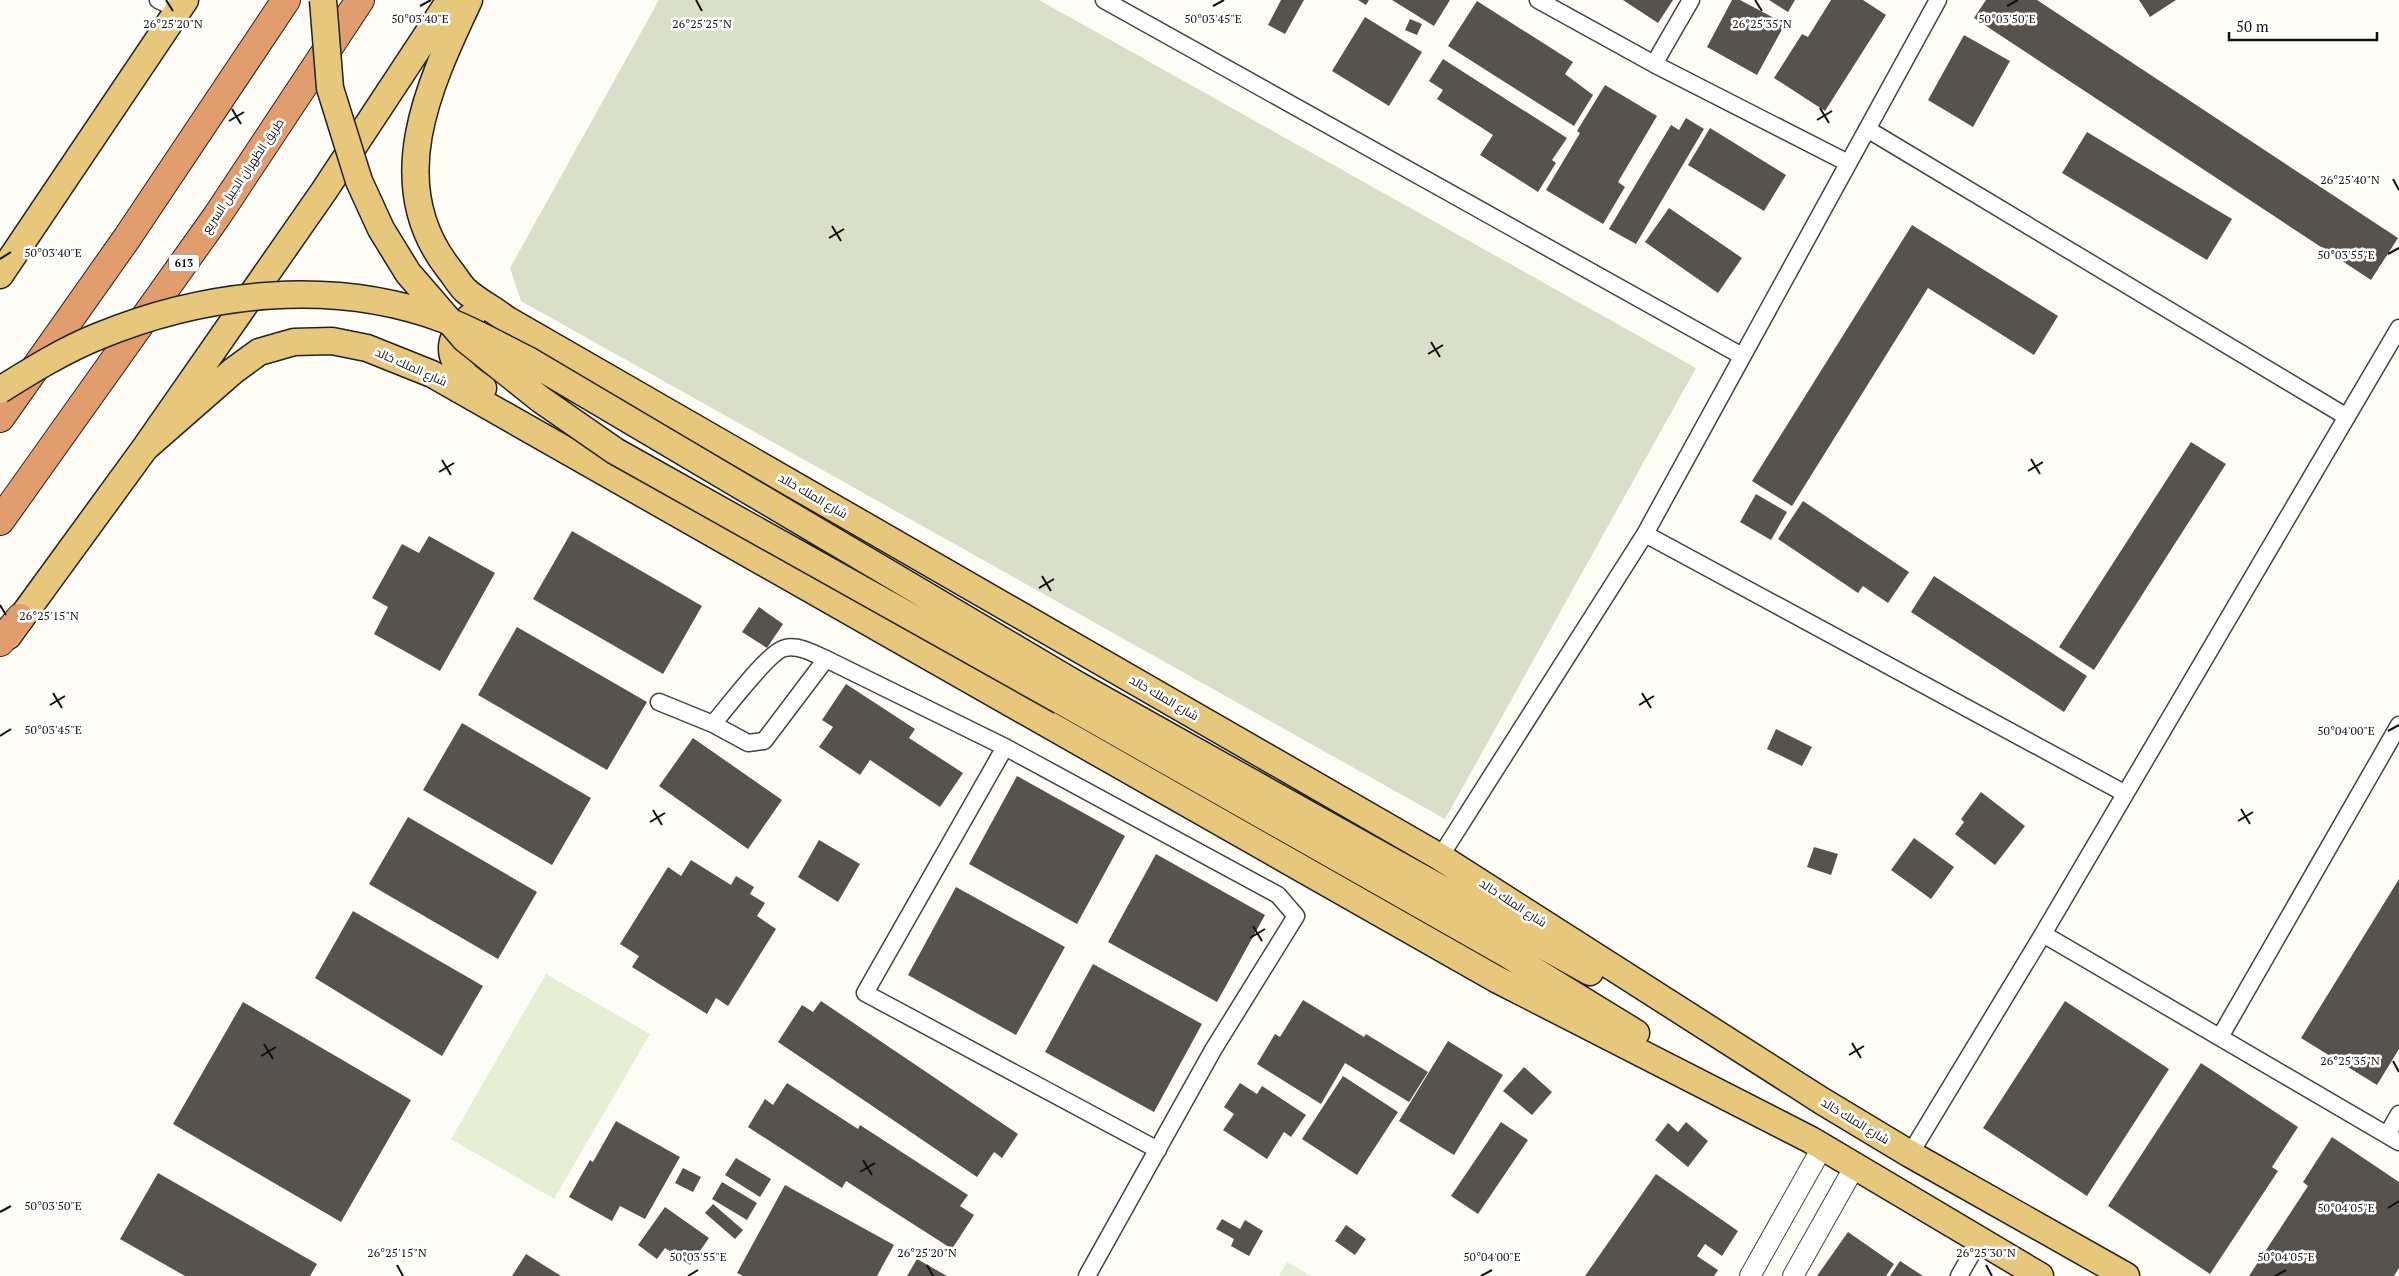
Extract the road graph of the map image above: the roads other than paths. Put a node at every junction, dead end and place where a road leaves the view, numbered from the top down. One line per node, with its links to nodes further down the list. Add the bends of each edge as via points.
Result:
1 (286, 0): 20 (highway, via 127,238)
2 (323, 0): 29 (main road, bridge, via 330,88 359,181 381,229 408,273 465,339 533,394 615,451)
3 (360, 0): 23 (highway, طريق الظهران الجبيل السريع / 613, via 217,216)
4 (450, 0): 22 (main road, via 324,192)
5 (469, 0): 15 (main road, شارع الملك خالد, via 429,90 415,172 418,210 434,250 465,289)
6 (1104, 0): 17 (street)
7 (1538, 0): 11 (street)
8 (1691, 0): 11 (street)
9 (1938, 0): 12 (street)
10 (174, 3): 14 (main road)
11 (1654, 64): 13 (street)
12 (1867, 129): 13 (street); 19 (street)
13 (1848, 164): 17 (street)
14 (0, 275)
15 (506, 319): 21 (main road, via 490,312 468,318 452,344 457,367 468,380 525,413); 35 (main road, شارع الملك خالد)
16 (2399, 328): 19 (street)
17 (1742, 356): 24 (street)
18 (0, 390): 29 (main road, bridge, via 98,336 150,317 209,303 312,294 364,299 442,319 528,360)
19 (2347, 417): 34 (street)
20 (0, 418)
21 (561, 447): 22 (main road, شارع الملك خالد, via 432,374 367,348 332,341 294,342 259,352); 41 (main road, شارع الملك خالد, via 1496,979)
22 (145, 448): 25 (main road)
23 (0, 521)
24 (1645, 534): 34 (street); 35 (street)
25 (20, 618): 26 (highway); 27 (main road)
26 (0, 642)
27 (0, 647)
28 (826, 659): 31 (street, via 798,647 783,648 770,657); 31 (street, via 764,741 748,743); 33 (street)
29 (1067, 692): 38 (main road); 41 (main road, via 1506,953)
30 (659, 702): 31 (street)
31 (713, 724)
32 (2399, 725): 37 (street)
33 (1005, 747): 42 (street, via 1278,895 1296,916 1214,1050); 42 (street, via 865,993)
34 (2124, 793): 36 (street)
35 (1440, 856): 38 (main road, شارع الملك خالد)
36 (2043, 934): 37 (street); 43 (street)
37 (2220, 1037): 40 (street)
38 (1822, 1101): 43 (main road, شارع الملك خالد)
39 (2399, 1114): 40 (street)
40 (2393, 1139)
41 (1817, 1143): 44 (main road, شارع الملك خالد); 47 (street)
42 (1158, 1150): 46 (street)
43 (1910, 1154): 51 (main road, شارع الملك خالد)
44 (1855, 1166): 45 (main road, شارع الملك خالد); 48 (street)
45 (1979, 1241): 49 (street); 50 (main road, شارع الملك خالد)
46 (1087, 1276)
47 (1750, 1276)
48 (1793, 1276)
49 (1959, 1276)
50 (2040, 1276)
51 (2126, 1276)

